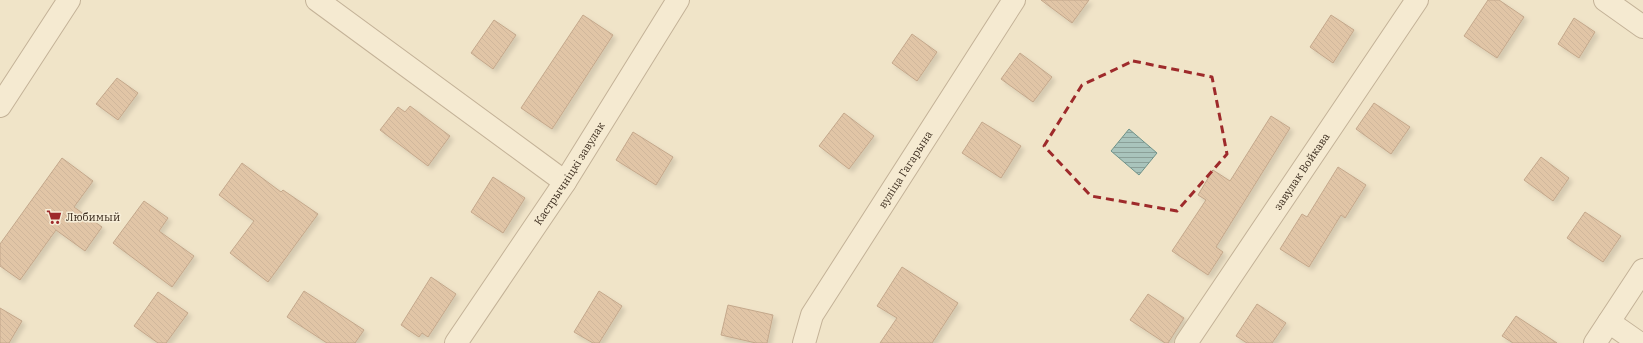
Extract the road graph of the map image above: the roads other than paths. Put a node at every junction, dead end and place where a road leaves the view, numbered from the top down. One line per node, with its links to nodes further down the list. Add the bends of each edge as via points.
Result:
1 (69, 0): 8 (street)
2 (317, 0): 9 (street)
3 (678, 0): 9 (street, Кастрычніцкі завулак)
4 (1014, 0): 13 (street, вуліца Гагарына, via 812,315)
5 (1417, 0): 14 (street, завулак Войкава)
6 (1605, 0): 7 (street)
7 (1643, 26)
8 (0, 106)
9 (565, 182): 12 (street, Кастрычніцкі завулак)
10 (1643, 270): 11 (street)
11 (1609, 322): 15 (street); 16 (street)
12 (456, 343)
13 (804, 343)
14 (1186, 343)
15 (1595, 343)
16 (1639, 343)

